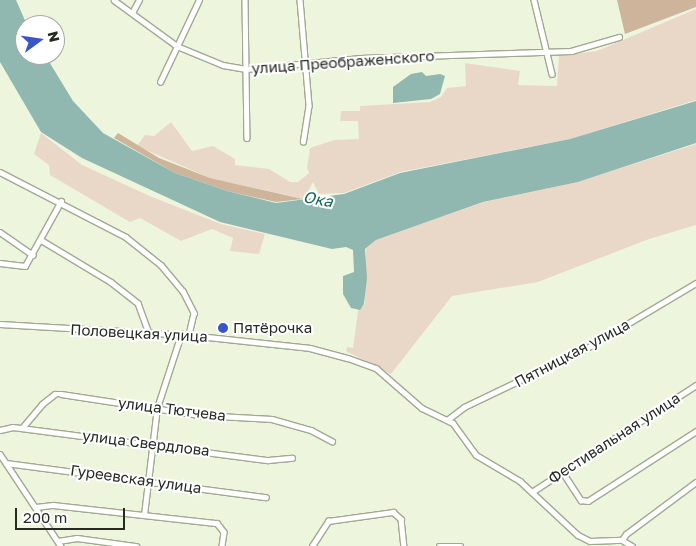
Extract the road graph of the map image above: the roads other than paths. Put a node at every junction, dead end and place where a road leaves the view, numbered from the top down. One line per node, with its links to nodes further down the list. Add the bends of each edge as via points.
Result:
1 (114, 0): 7 (street, улица Преображенского)
2 (139, 0): 7 (street)
3 (199, 0): 9 (street)
4 (245, 0): 12 (street)
5 (300, 0): 11 (street)
6 (534, 0): 10 (street)
7 (132, 13): 9 (street, улица Преображенского)
8 (619, 37): 10 (street, улица Преображенского, via 571,51)
9 (177, 46): 12 (street, улица Преображенского, via 223,65); 14 (street)
10 (545, 52): 11 (street, улица Преображенского); 13 (street)
11 (303, 62): 12 (street, улица Преображенского); 16 (street, via 309,106)
12 (246, 70): 15 (street)
13 (552, 74)
14 (160, 82)
15 (247, 138)
16 (303, 142)
17 (0, 172): 18 (street)
18 (61, 201): 20 (street); 27 (street, via 126,236 161,265 183,291 194,313)
19 (0, 232): 21 (street)
20 (41, 240): 21 (street); 25 (street, via 112,282 138,303)
21 (32, 255): 22 (street, via 25,266)
22 (0, 263)
23 (696, 283): 30 (street, Пятницкая улица, via 587,348 464,407)
24 (0, 324): 25 (street, Половецкая улица)
25 (149, 334): 26 (street, Половецкая улица)
26 (181, 334): 27 (street, Половецкая улица); 29 (street)
27 (189, 335): 30 (street, Половецкая улица, via 310,348 376,368 422,408)
28 (696, 385): 39 (street, Фестивальная улица)
29 (157, 408): 31 (street, улица Тютчева, via 55,394); 34 (street, улица Тютчева, via 200,415 272,419 311,430); 35 (street)
30 (448, 420): 42 (street, via 458,428 476,455)
31 (22, 428): 32 (street, улица Свердлова); 35 (street, улица Свердлова)
32 (0, 430)
33 (696, 431): 39 (street, via 588,501 581,500)
34 (332, 441)
35 (151, 443): 37 (street, улица Свердлова, via 268,460); 40 (street)
36 (0, 454): 38 (street)
37 (292, 458)
38 (6, 462): 40 (street, Гуреевская улица); 44 (street)
39 (562, 471): 42 (street, Фестивальная улица)
40 (148, 479): 43 (street, Гуреевская улица); 45 (street)
41 (696, 482): 46 (street)
42 (532, 492): 47 (street)
43 (266, 497)
44 (36, 507): 45 (street, via 53,505); 48 (street)
45 (144, 515): 50 (street, via 222,526)
46 (622, 540): 47 (street); 55 (street)
47 (589, 543)
48 (60, 544): 49 (street, via 77,538)
49 (136, 546)
50 (222, 546)
51 (312, 546): 52 (street, via 328,521 393,512 401,519)
52 (404, 546)
53 (439, 546): 54 (street)
54 (461, 546)
55 (632, 546)

